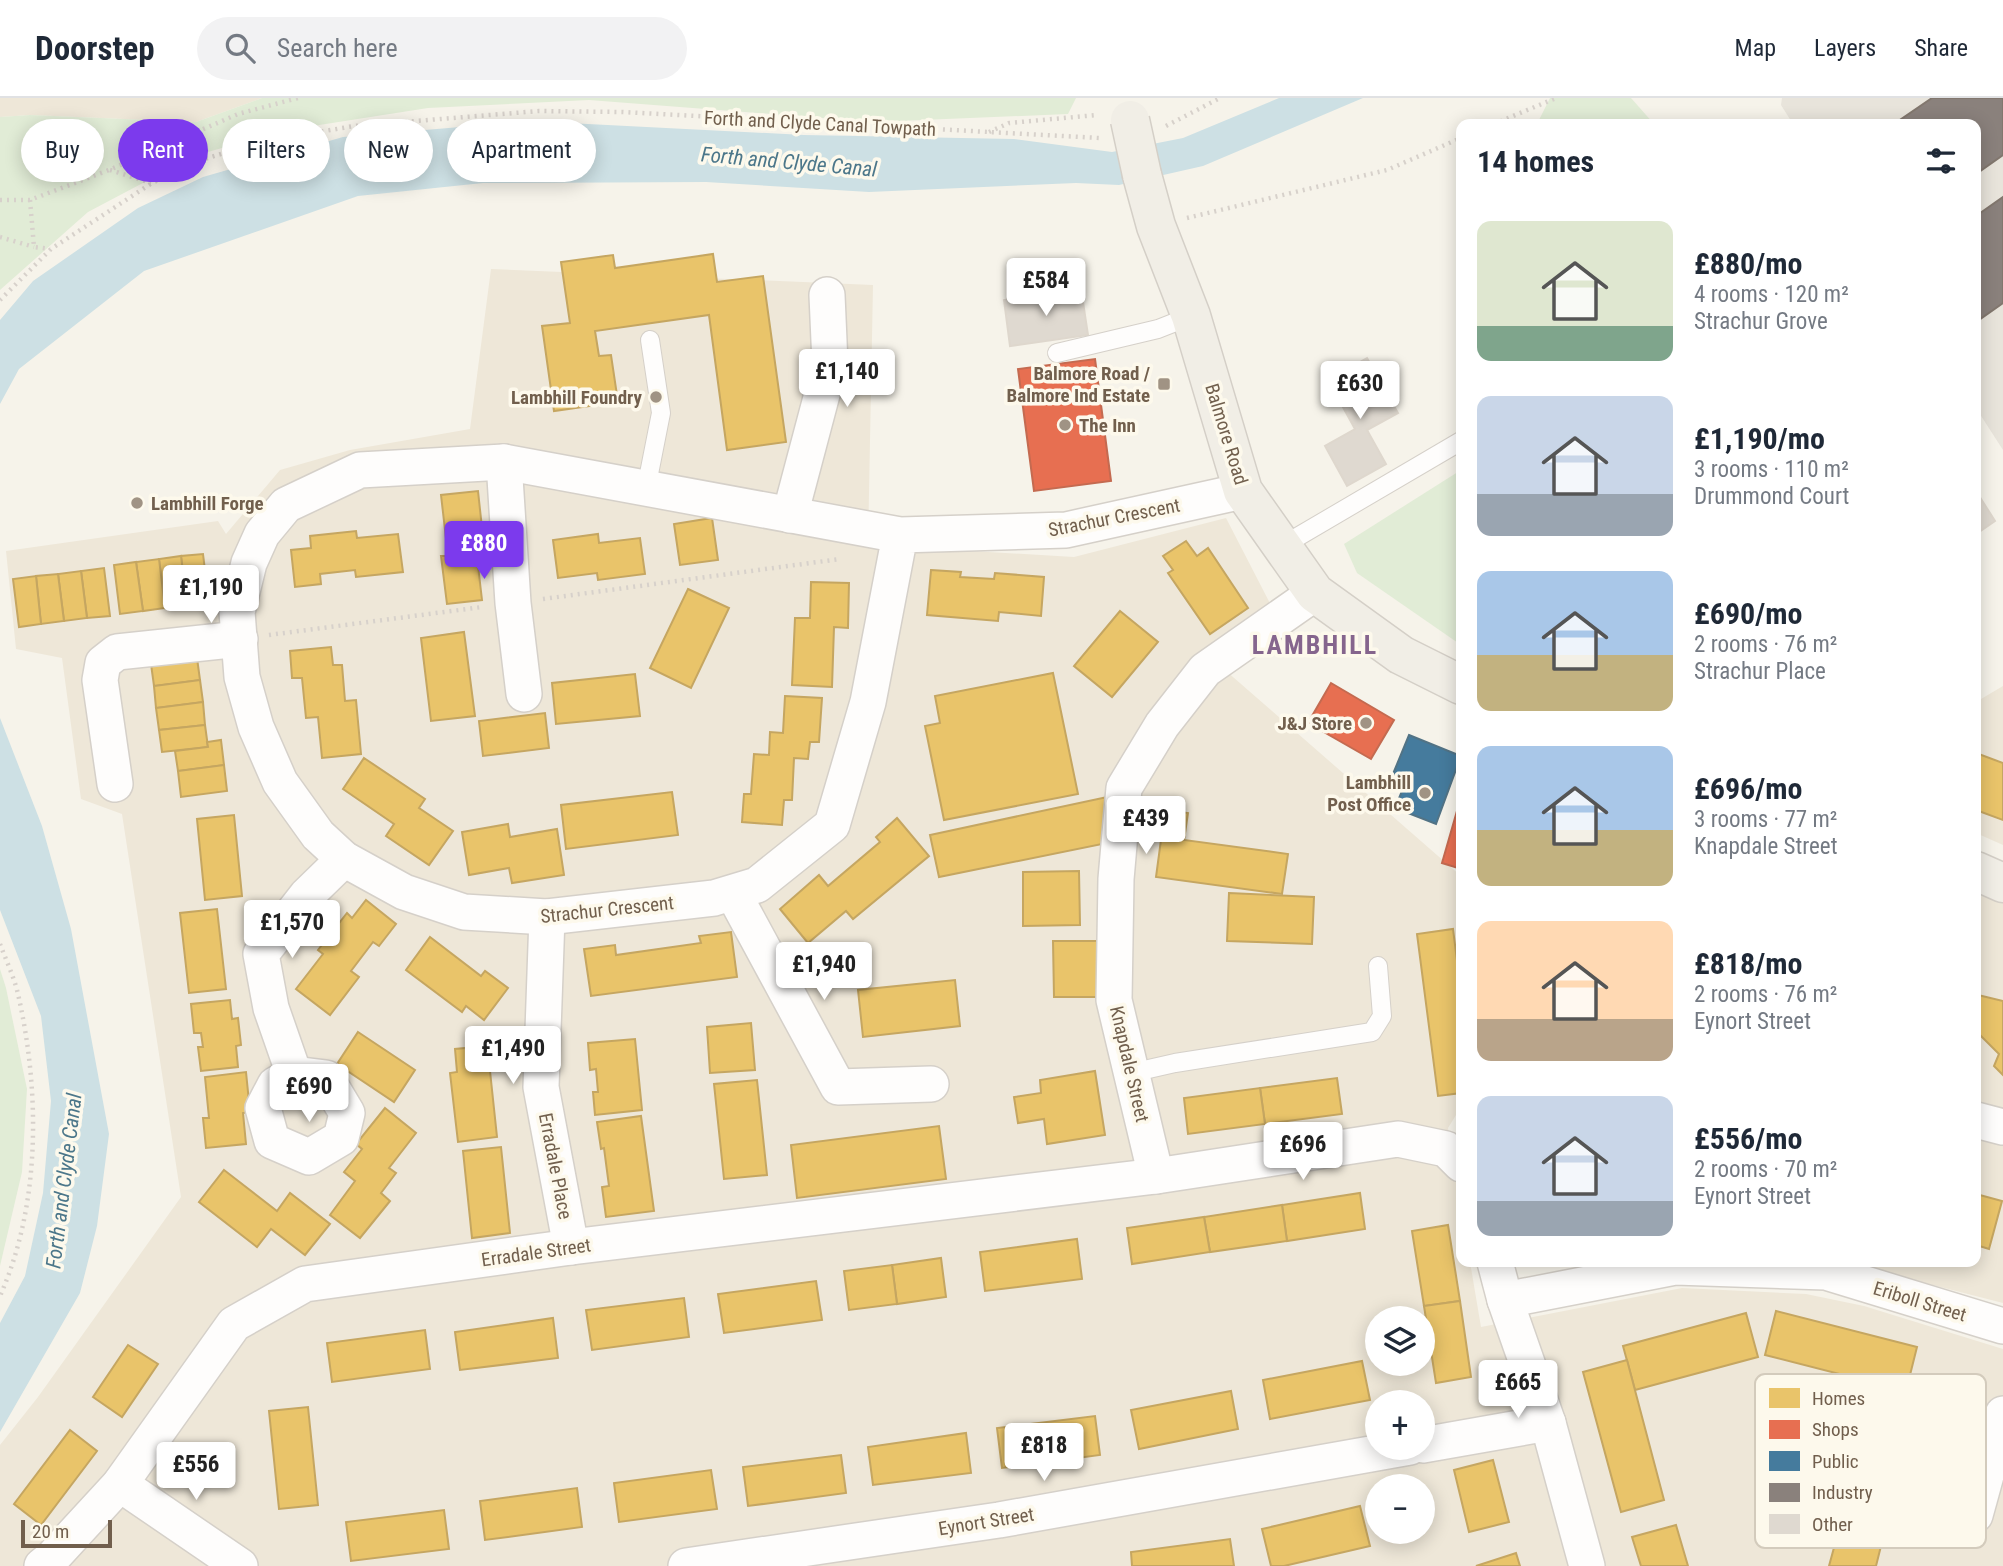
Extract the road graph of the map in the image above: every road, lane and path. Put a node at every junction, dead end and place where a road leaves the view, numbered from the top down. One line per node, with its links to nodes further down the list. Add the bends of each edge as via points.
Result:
1 (298, 98): 8 (path, via 238,114)
2 (1220, 98): 4 (path, Forth and Clyde Canal Towpath, via 1169,125)
3 (1556, 98): 5 (path)
4 (1130, 118): 6 (path, via 1107,114 1009,123); 6 (path, Forth and Clyde Canal Towpath, via 1100,138); 12 (main road, Balmore Road, bridge)
5 (1506, 119)
6 (988, 132): 9 (path, Forth and Clyde Canal Towpath, via 539,111 354,126 260,142 198,161)
7 (1456, 140): 12 (path, via 1387,170)
8 (109, 170): 9 (path); 11 (path)
9 (152, 183): 15 (path, Forth and Clyde Canal Towpath)
10 (0, 200): 11 (path)
11 (30, 200): 14 (path)
12 (1156, 226): 18 (main road, Balmore Road)
13 (0, 237): 14 (path)
14 (34, 247): 15 (path)
15 (51, 249): 17 (path, Forth and Clyde Canal Towpath)
16 (827, 295): 25 (street, via 830,364)
17 (0, 300)
18 (1191, 316): 20 (lane, via 1158,330); 24 (main road, Balmore Road)
19 (650, 340): 23 (lane, via 661,413)
20 (1057, 353)
21 (1456, 444): 27 (lane)
22 (504, 461): 23 (street, Strachur Crescent); 30 (street); 31 (street, Strachur Crescent, via 360,470 286,505 262,534 249,563 237,612)
23 (646, 489): 25 (street, Strachur Crescent)
24 (1243, 491): 26 (street, Strachur Crescent, via 1066,530); 27 (main road, Balmore Road)
25 (790, 515): 26 (street, Strachur Crescent)
26 (900, 535): 38 (street, Strachur Crescent, via 868,702 832,825 757,886)
27 (1282, 546): 29 (main road, Balmore Road)
28 (846, 558): 30 (path)
29 (1315, 593): 32 (main road, Balmore Road, via 1401,655); 42 (street, Knapdale Street, via 1205,670 1162,725 1124,788 1115,879 1114,1000)
30 (513, 603): 31 (path); 33 (street)
31 (240, 639): 34 (street, via 109,656 100,680); 35 (street, Strachur Crescent, via 242,677 256,727 280,782 318,835)
32 (1456, 682)
33 (524, 694)
34 (115, 784)
35 (344, 859): 39 (street, Strachur Crescent, via 404,891 464,912); 43 (street, via 307,895 261,954 271,1009)
36 (1981, 873): 37 (main road)
37 (2003, 883)
38 (733, 892): 39 (street, Strachur Crescent, via 715,898); 44 (street, via 838,1087)
39 (547, 917): 49 (street, Erradale Place, via 541,1087)
40 (0, 944): 53 (path, via 17,992 30,1060 33,1139 29,1194 18,1246)
41 (1378, 966): 42 (lane, via 1382,1016 1372,1032)
42 (1131, 1073): 48 (street, Knapdale Street)
43 (294, 1074)
44 (930, 1084)
45 (1981, 1121): 46 (street)
46 (2003, 1127)
47 (1456, 1159): 48 (street, via 1446,1149 1398,1139)
48 (1156, 1176): 49 (street, Erradale Street)
49 (571, 1247): 61 (street, Erradale Street, via 305,1284 234,1324)
50 (1495, 1267): 54 (street)
51 (1675, 1267): 54 (street, Eriboll Street)
52 (1761, 1267): 55 (street, Eriboll Street, via 1826,1272)
53 (0, 1296)
54 (1505, 1300): 57 (street)
55 (2003, 1326)
56 (2003, 1414): 60 (street)
57 (1548, 1423): 58 (street); 65 (street)
58 (1435, 1443)
59 (1365, 1455): 64 (street, Eynort Street, via 999,1520)
60 (1986, 1475)
61 (120, 1484): 62 (street, Erradale Street); 63 (street)
62 (42, 1566)
63 (240, 1566)
64 (686, 1566)
65 (1587, 1566)

